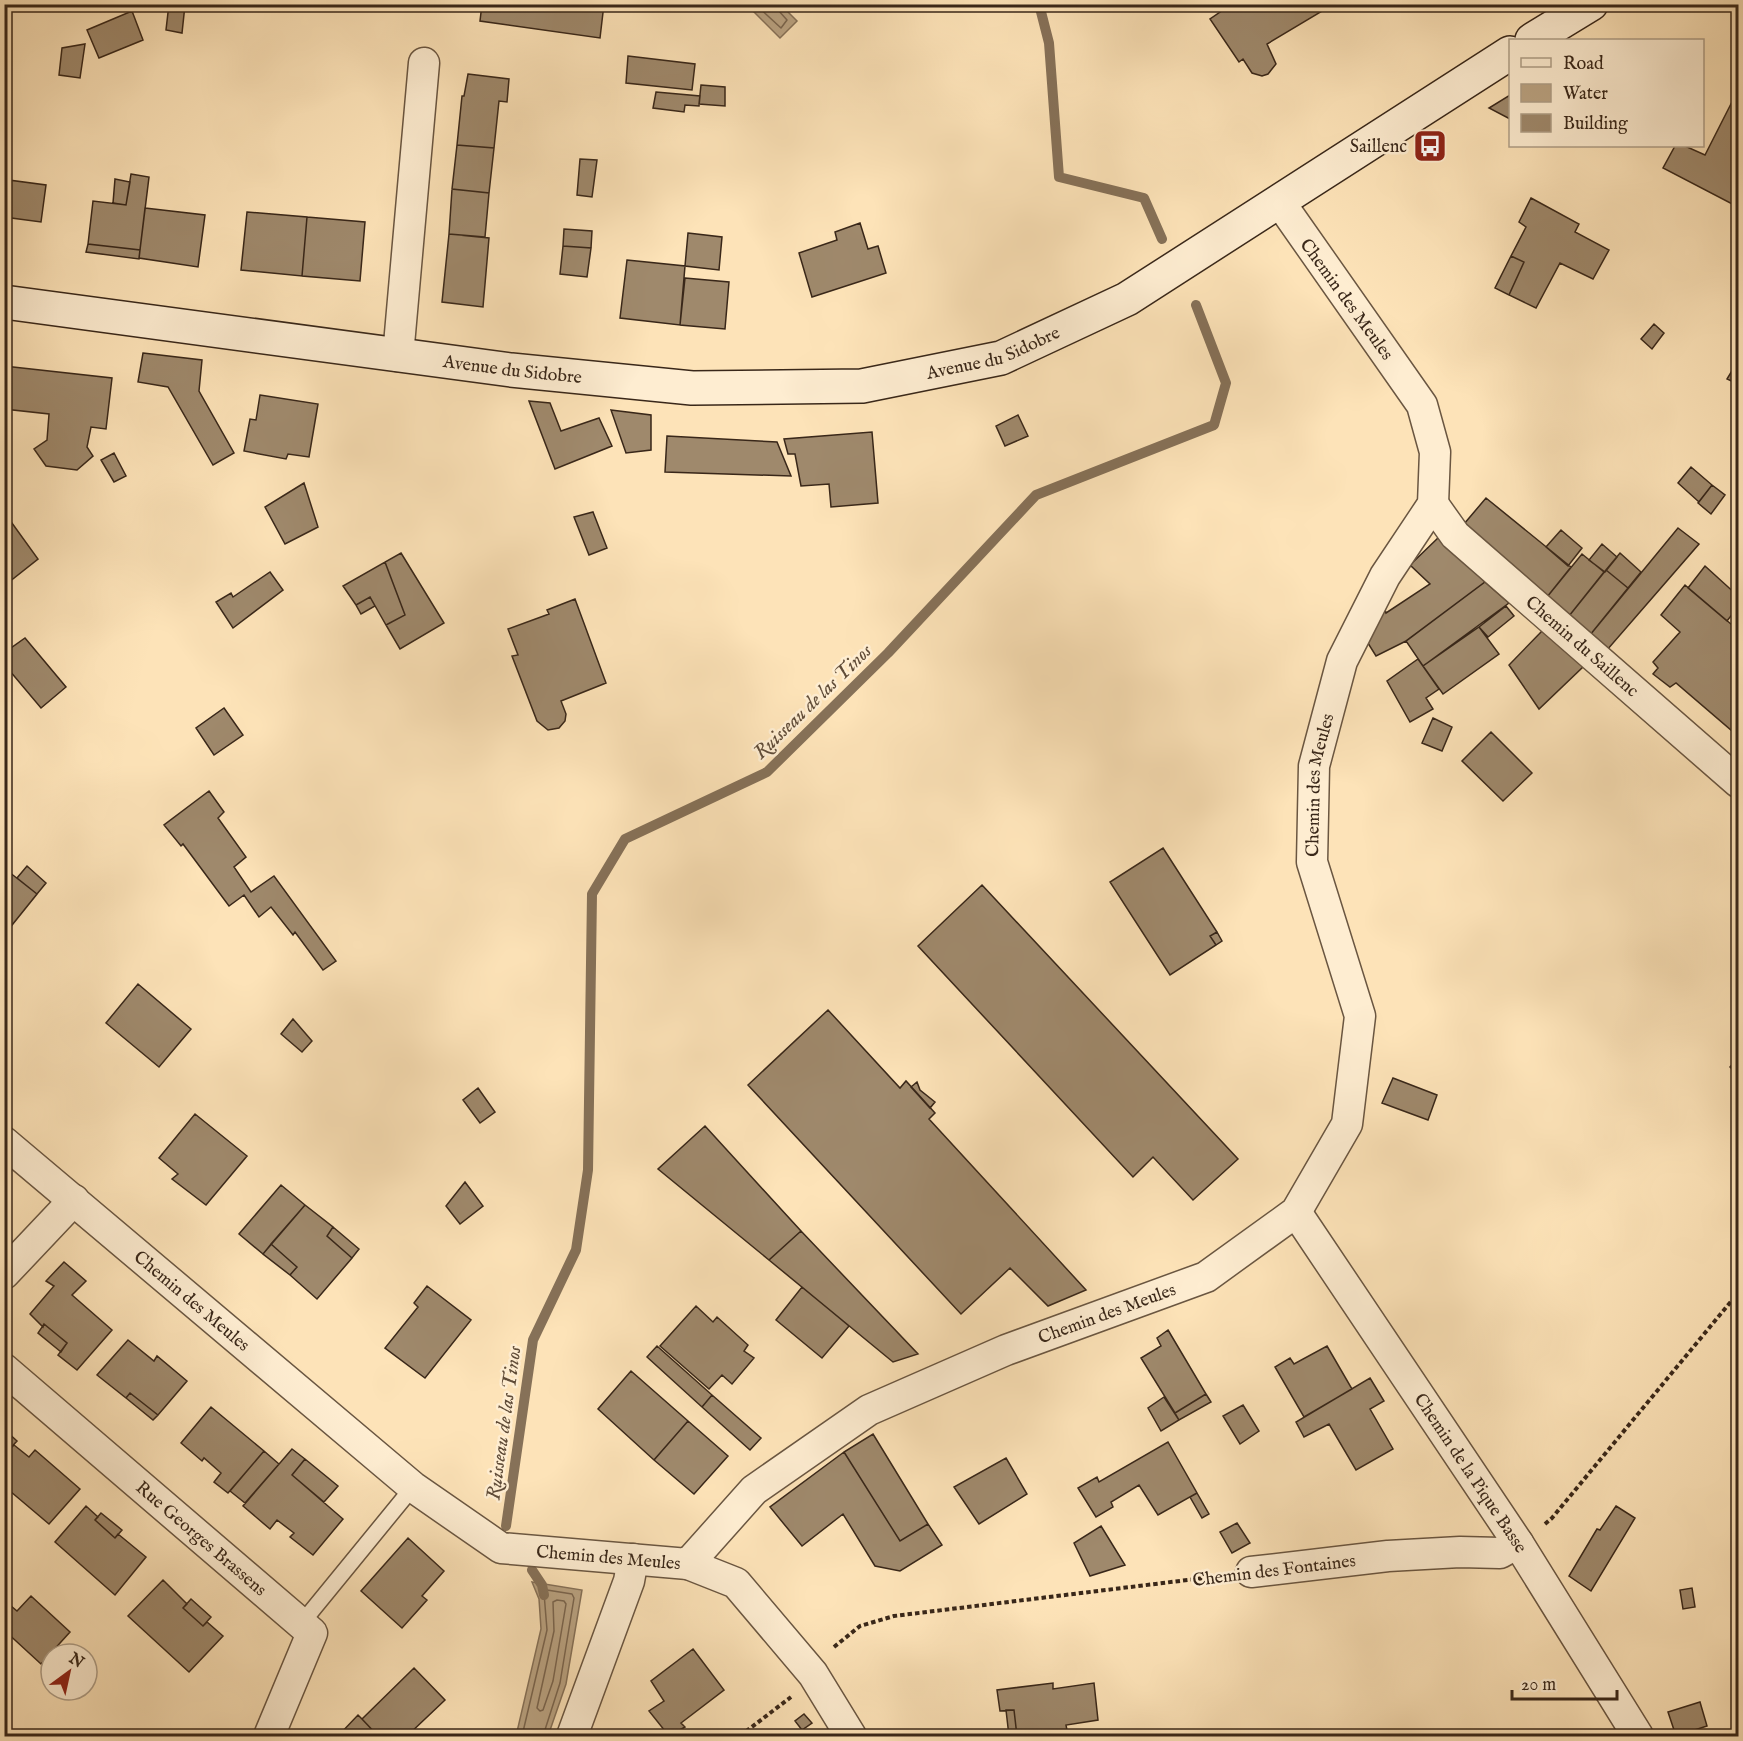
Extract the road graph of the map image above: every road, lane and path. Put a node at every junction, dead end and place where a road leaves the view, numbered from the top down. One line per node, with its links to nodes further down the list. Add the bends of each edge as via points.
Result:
1 (1591, 4): 2 (main road)
2 (1534, 39)
3 (1509, 54): 5 (main road, Avenue du Sidobre)
4 (424, 63): 7 (street)
5 (1279, 201): 7 (main road, Avenue du Sidobre, via 1127,299 1001,358 862,386 692,388); 8 (street, Chemin des Meules, via 1422,405 1435,452)
6 (4, 302): 7 (main road, Avenue du Sidobre)
7 (398, 356)
8 (1433, 504): 9 (street, Chemin du Saillenc, via 1455,535); 12 (street, Chemin des Meules, via 1385,576 1342,661 1314,766 1312,862 1360,1016 1347,1124)
9 (1738, 782)
10 (4, 1142): 11 (street, Chemin des Meules)
11 (74, 1200): 13 (street); 16 (street, Chemin des Meules)
12 (1296, 1212): 17 (street, Chemin de la Pique Basse); 19 (street, Chemin des Meules, via 1206,1277 1006,1350 869,1410 754,1490)
13 (4, 1274)
14 (1738, 1293): 17 (path, via 1552,1518)
15 (4, 1369): 21 (street, Rue Georges Brassens)
16 (412, 1487): 18 (street, Chemin des Meules, via 501,1548); 21 (lane)
17 (1518, 1543): 20 (street, Chemin des Fontaines, via 1500,1554 1388,1556); 27 (street, Chemin de la Pique Basse)
18 (633, 1559): 19 (street, Chemin des Meules); 24 (street, via 629,1581)
19 (688, 1564): 22 (street, via 736,1583)
20 (1251, 1572): 22 (path, Chemin des Fontaines, via 894,1616 860,1626 820,1658)
21 (301, 1624): 23 (street, via 312,1633)
22 (813, 1674): 25 (path, Chemin des Fontaines, via 799,1691); 26 (street)
23 (269, 1737)
24 (572, 1737)
25 (740, 1737)
26 (850, 1737)
27 (1638, 1737)

